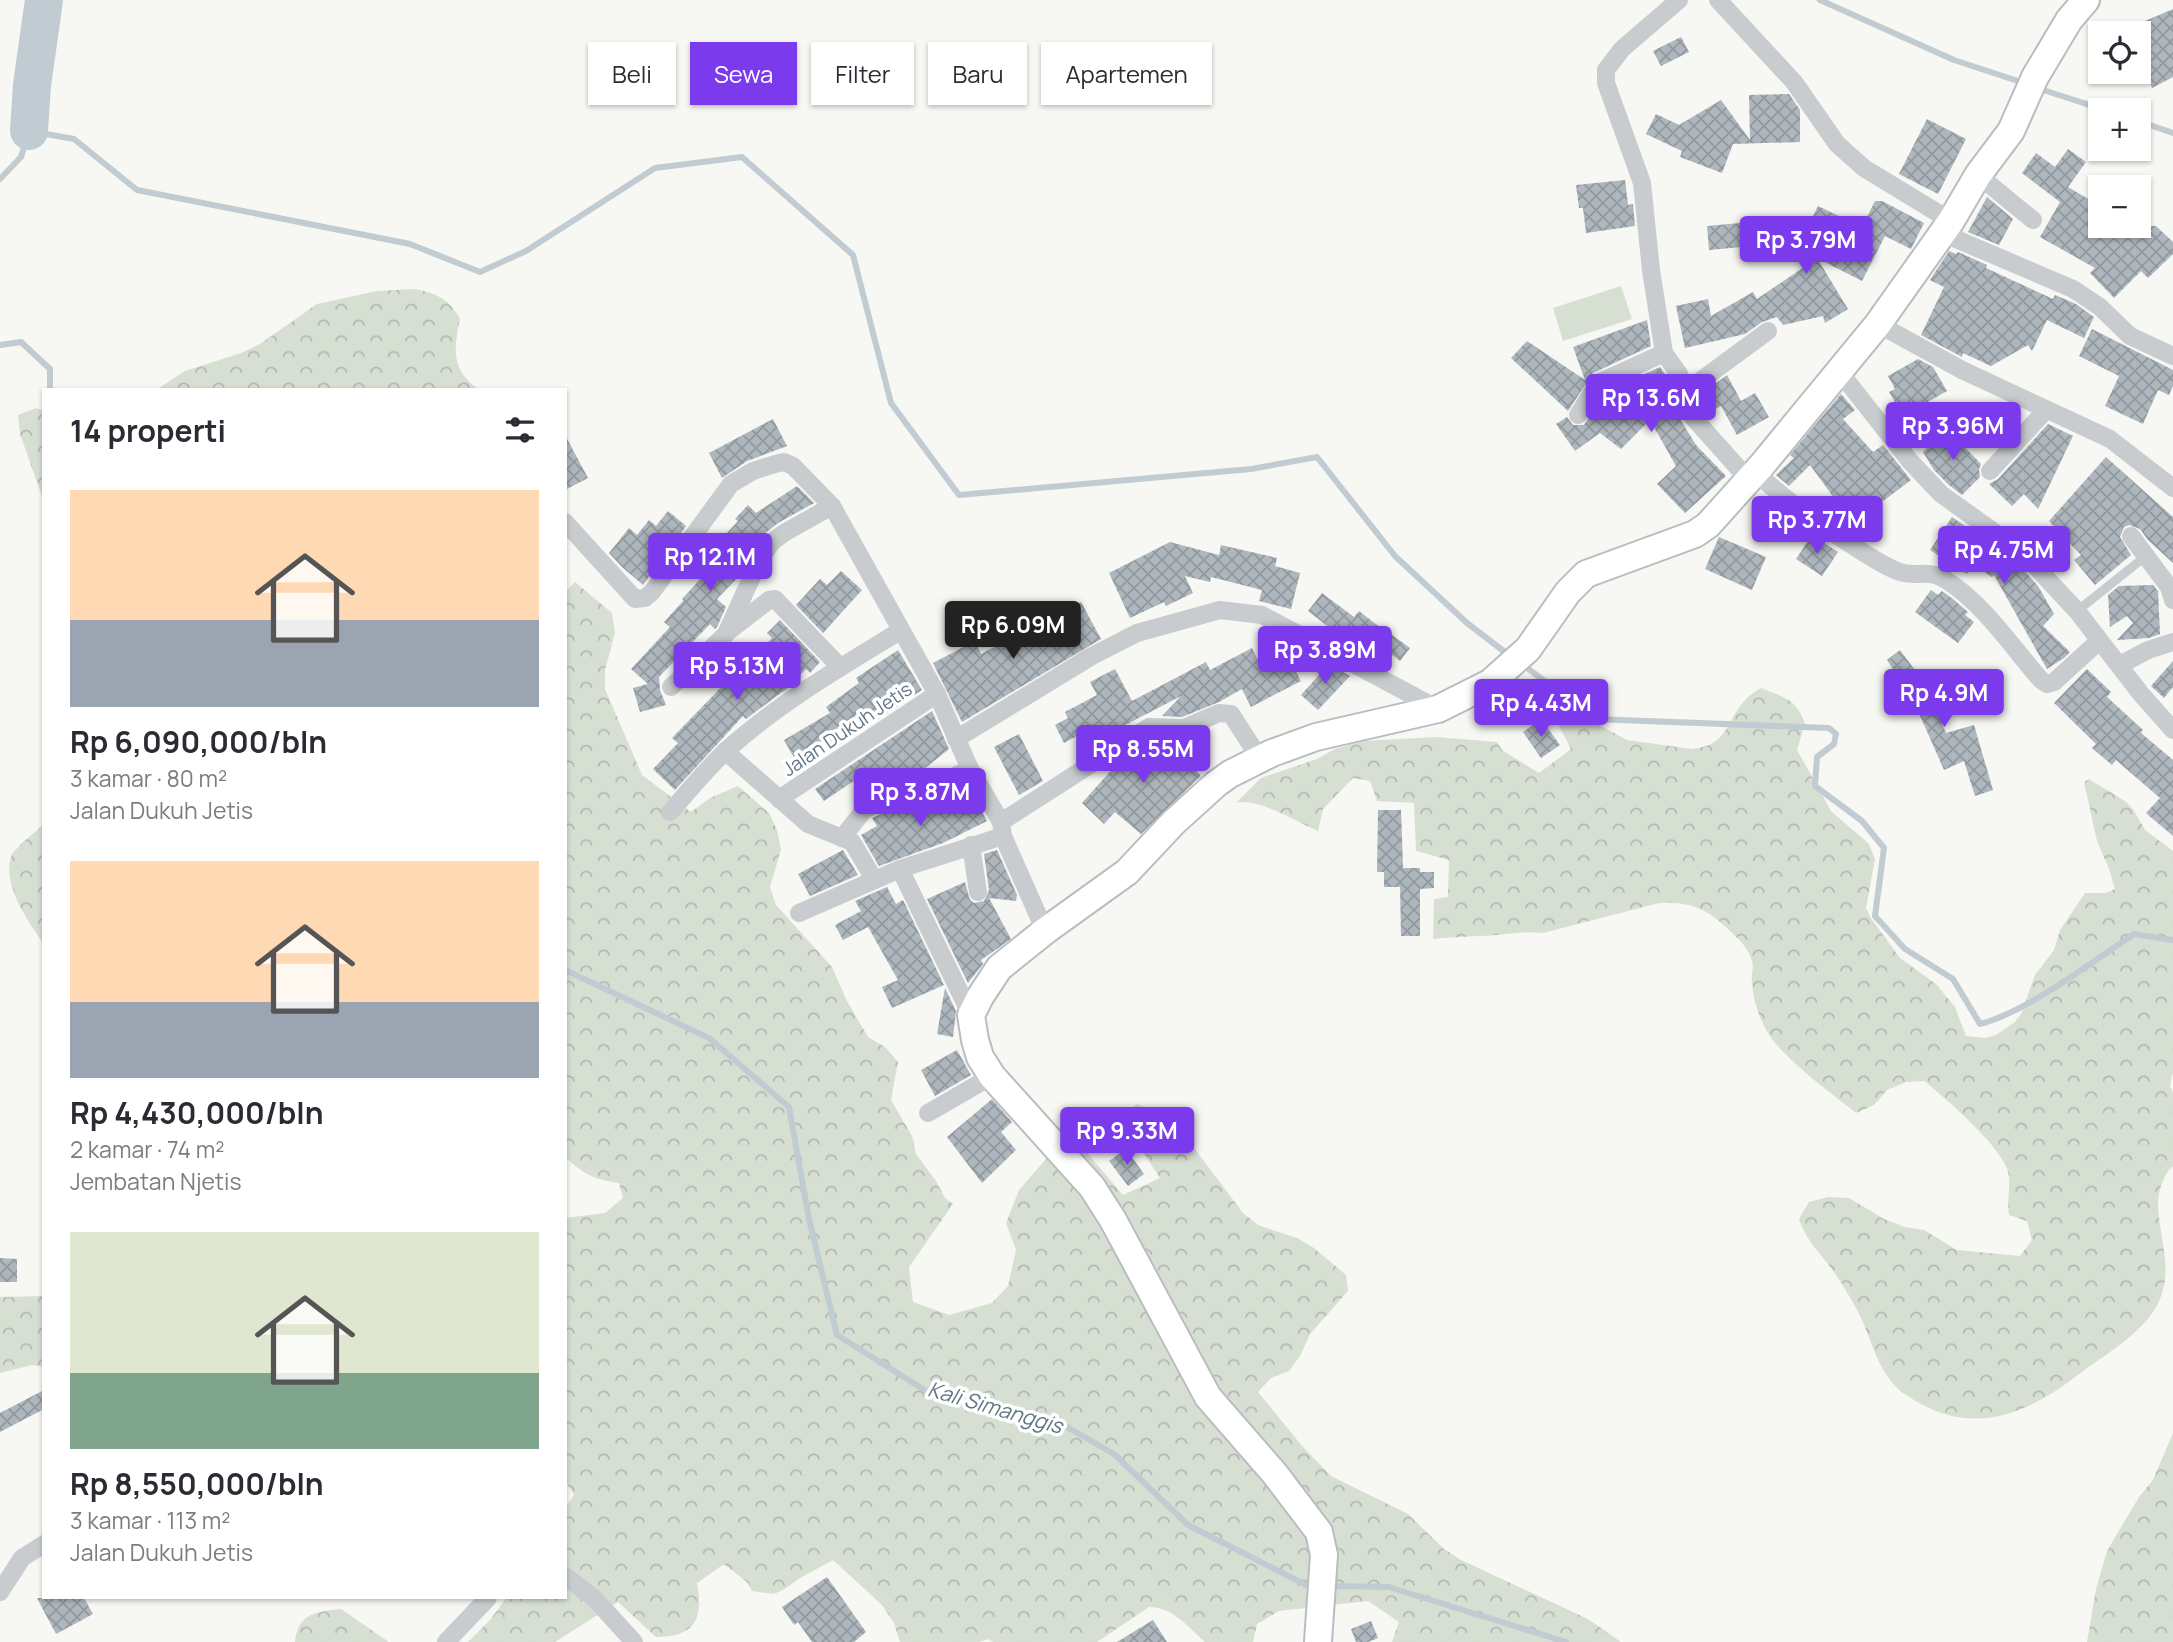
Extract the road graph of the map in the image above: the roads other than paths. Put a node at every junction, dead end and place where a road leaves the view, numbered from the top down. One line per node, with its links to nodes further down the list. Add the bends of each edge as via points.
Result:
1 (1679, 0): 9 (street, via 1622,49 1606,70 1606,83 1642,183)
2 (1718, 0): 6 (street, via 1794,82 1836,144)
3 (2086, 0): 4 (main road, via 2035,77 2011,131)
4 (1978, 175): 5 (street); 6 (main road)
5 (2033, 220)
6 (1947, 227): 7 (main road); 10 (street, via 2073,289 2130,336)
7 (1878, 324): 11 (main road); 13 (street)
8 (1768, 331): 12 (street)
9 (1664, 352): 12 (street); 14 (street, via 1598,383)
10 (2173, 356)
11 (1839, 371): 16 (main road); 23 (street, via 1941,494 2022,552)
12 (1685, 392): 16 (street, via 1690,415)
13 (2046, 410): 15 (street); 17 (street, via 2110,439)
14 (1578, 415)
15 (1990, 471)
16 (1751, 476): 26 (street, via 1874,559 1899,572 1931,573 1956,588 2047,684); 32 (main road, via 1695,534 1586,574 1528,649 1490,683)
17 (2173, 488)
18 (832, 506): 19 (street, Jalan Dukuh Jetis, via 784,462 752,471 731,484 645,598 635,598); 24 (street, Jalan Dukuh Jetis); 25 (street, via 772,542)
19 (567, 524)
20 (2131, 536): 21 (street)
21 (2146, 556): 22 (street); 23 (lane)
22 (2173, 600)
23 (2077, 611): 26 (street)
24 (900, 631): 29 (street); 31 (street, Jalan Dukuh Jetis)
25 (726, 634): 29 (street, via 775,599); 30 (street)
26 (2099, 640): 28 (street)
27 (2173, 642): 28 (street)
28 (2120, 664): 33 (street)
29 (840, 667): 35 (street)
30 (671, 687)
31 (937, 694): 34 (street, Jalan Dukuh Jetis); 38 (street, Jalan Dukuh Jetis)
32 (1437, 709): 34 (street, via 1262,615 1220,610 1137,633); 36 (main road, via 1316,737)
33 (2173, 730)
34 (956, 739): 37 (street, Jalan Dukuh Jetis)
35 (725, 751): 38 (street); 39 (street)
36 (1261, 759): 40 (street, via 1231,714 1219,713 1184,728 1149,727); 47 (main road, via 1203,794 1127,872)
37 (970, 769): 40 (street, Jalan Dukuh Jetis); 41 (street, via 902,800 886,799 864,810)
38 (779, 799): 41 (street, via 808,824)
39 (670, 812)
40 (1002, 829): 42 (street); 47 (street, Jalan Dukuh Jetis)
41 (842, 838): 44 (street, via 852,842)
42 (971, 845): 43 (street); 45 (street)
43 (900, 869): 44 (street); 48 (street)
44 (874, 879): 46 (street)
45 (978, 892)
46 (799, 913)
47 (1045, 931): 48 (main road, via 999,968)
48 (971, 1015): 49 (main road, via 980,1056)
49 (992, 1076): 50 (street); 57 (main road, via 1092,1187 1208,1397 1310,1516 1324,1555)
50 (928, 1113)
51 (42, 1545): 53 (street, via 22,1558)
52 (567, 1578): 56 (street, via 594,1598)
53 (0, 1592)
54 (487, 1599): 55 (street)
55 (446, 1642)
56 (634, 1642)
57 (1318, 1642)

